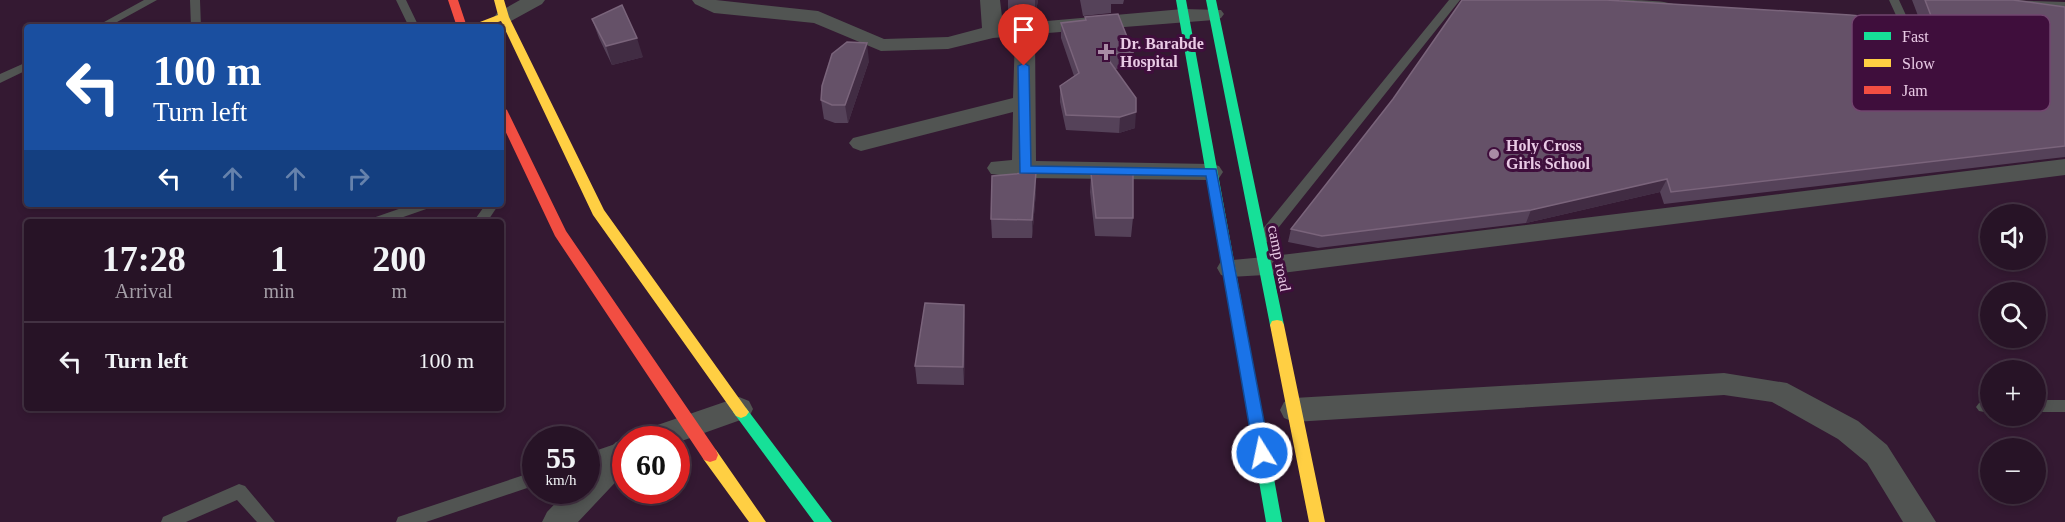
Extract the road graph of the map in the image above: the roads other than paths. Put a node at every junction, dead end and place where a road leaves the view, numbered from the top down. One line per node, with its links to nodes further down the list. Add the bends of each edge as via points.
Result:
1 (152, 0): 20 (lane)
2 (195, 0): 21 (lane)
3 (401, 0): 22 (lane)
4 (453, 0): 23 (main road)
5 (535, 0): 16 (street)
6 (702, 0): 19 (street, via 714,7)
7 (831, 0): 19 (street)
8 (990, 0): 26 (street)
9 (1455, 0): 38 (lane)
10 (1625, 0): 14 (lane)
11 (1894, 0): 18 (lane)
12 (2008, 0): 13 (lane)
13 (2065, 5)
14 (1681, 6)
15 (1213, 7): 17 (street); 38 (main road, camp road)
16 (502, 8): 24 (main road); 43 (main road, via 598,212)
17 (1182, 8): 25 (street); 35 (main road)
18 (1900, 15)
19 (818, 17): 26 (street, via 881,45 948,43)
20 (106, 24)
21 (196, 24)
22 (413, 24)
23 (461, 24)
24 (477, 24)
25 (1025, 30): 26 (street); 29 (street)
26 (993, 32)
27 (24, 67): 28 (lane)
28 (0, 79)
29 (1023, 103): 31 (street); 34 (street)
30 (504, 116): 45 (main road, via 560,233)
31 (861, 143)
32 (2065, 167): 40 (street)
33 (999, 168): 34 (street)
34 (1024, 170): 35 (street)
35 (1211, 172): 39 (main road)
36 (418, 207): 37 (lane)
37 (384, 219)
38 (1260, 241): 39 (street); 40 (main road, camp road)
39 (1228, 256): 40 (street); 54 (main road)
40 (1265, 266): 44 (main road, camp road)
41 (2046, 406): 42 (lane)
42 (2065, 406)
43 (740, 409): 45 (street); 53 (main road)
44 (1294, 410): 55 (main road, camp road); 56 (street, via 1724,384 1777,391 1848,430 1877,454)
45 (690, 426): 52 (main road)
46 (612, 465): 51 (street)
47 (522, 483): 50 (lane)
48 (169, 522): 49 (lane, via 239,491)
49 (267, 522)
50 (405, 522)
51 (558, 522)
52 (758, 522)
53 (824, 522)
54 (1274, 522)
55 (1317, 522)
56 (1920, 522)

